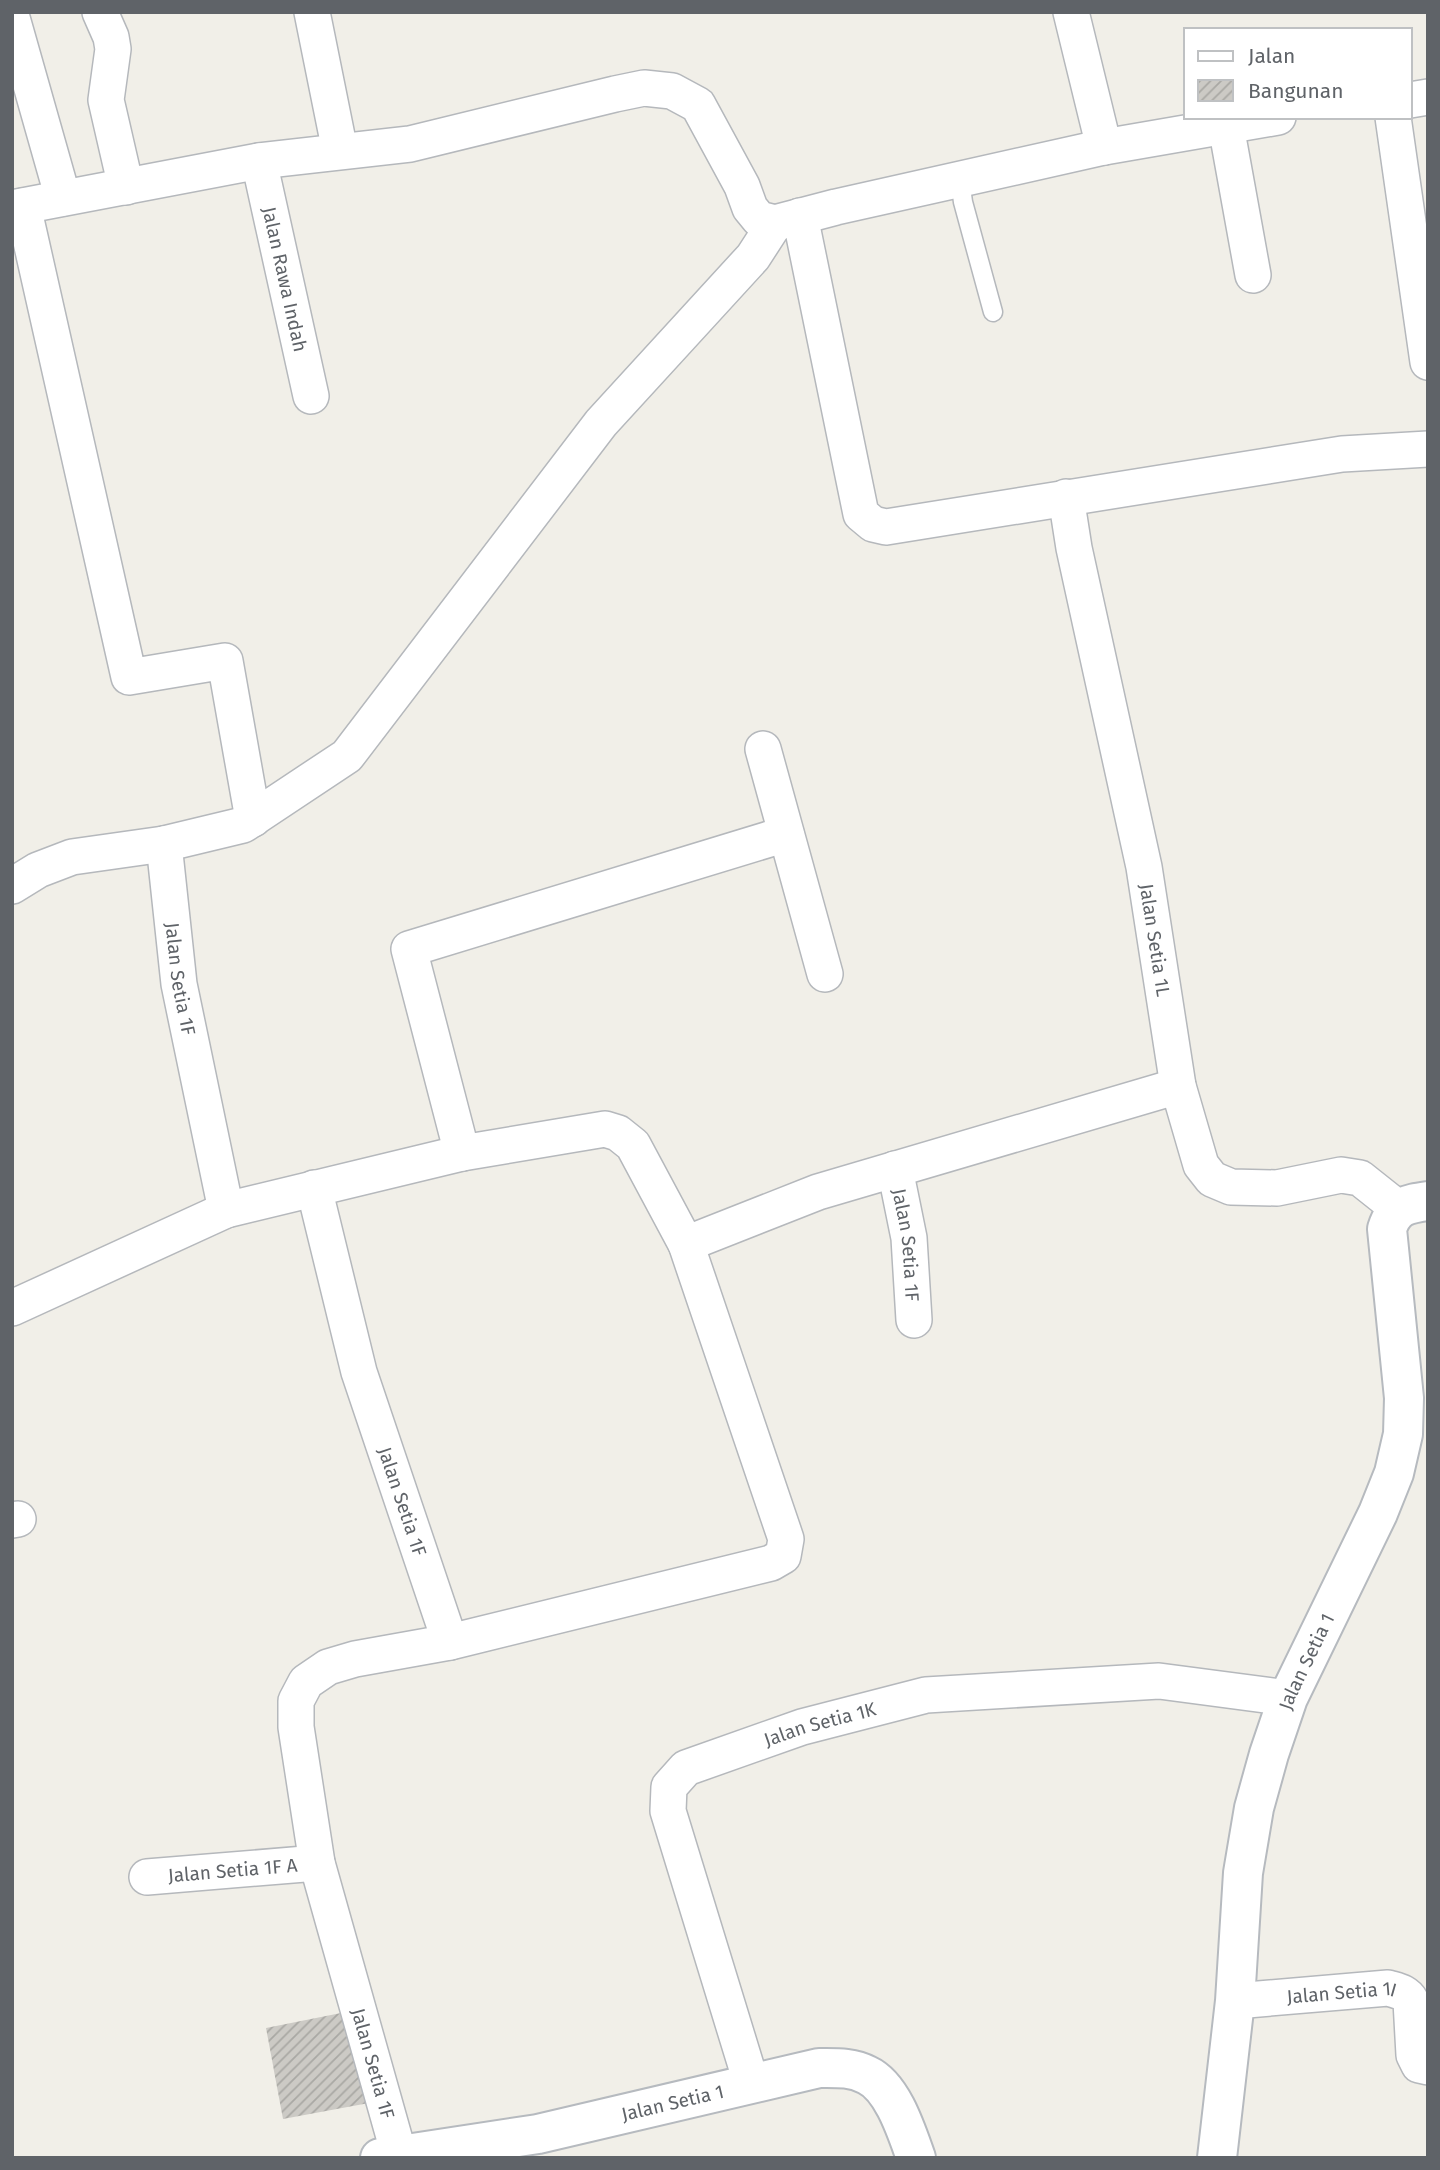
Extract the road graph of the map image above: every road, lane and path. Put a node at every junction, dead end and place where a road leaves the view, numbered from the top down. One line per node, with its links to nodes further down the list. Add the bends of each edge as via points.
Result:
1 (100, 12): 12 (street, via 113,49 106,100)
2 (312, 12): 9 (street)
3 (1071, 12): 8 (street)
4 (12, 18): 13 (street)
5 (1267, 119): 7 (street)
6 (1393, 119): 18 (street)
7 (1226, 126): 8 (street); 16 (street)
8 (1104, 147): 11 (street)
9 (340, 151): 10 (street); 15 (street, via 410,144 644,88 672,92 698,105 759,219)
10 (259, 161): 12 (street); 19 (street, Jalan Rawa Indah)
11 (960, 180): 15 (street); 17 (lane)
12 (126, 187): 13 (street)
13 (63, 198): 14 (street)
14 (18, 207): 23 (street, via 129,677 225,662)
15 (788, 220): 21 (street, via 861,514 886,527); 23 (street, via 601,423 347,756)
16 (1253, 275)
17 (993, 312)
18 (1428, 362)
19 (311, 396)
20 (1428, 449): 21 (street, via 1342,454)
21 (1066, 497): 28 (street, Jalan Setia 1L, via 1144,867)
22 (763, 749): 24 (street)
23 (253, 819): 25 (street)
24 (786, 834): 27 (street); 29 (street, via 409,949)
25 (164, 844): 26 (street, via 72,857); 33 (street, Jalan Setia 1F, via 179,984)
26 (12, 886)
27 (825, 974)
28 (1178, 1086): 30 (street); 32 (street, Jalan Setia 1L, via 1201,1165 1212,1179 1231,1187 1277,1188 1341,1175 1360,1178)
29 (462, 1153): 31 (street); 34 (street, via 605,1129 618,1133 633,1145)
30 (894, 1169): 34 (street, via 818,1192); 36 (street, Jalan Setia 1F, via 909,1238)
31 (314, 1188): 33 (street); 37 (street, Jalan Setia 1F, via 359,1372)
32 (1413, 1205): 38 (street, Jalan Setia 1, via 1391,1218 1387,1229 1404,1398 1403,1434 1394,1474)
33 (226, 1210): 35 (street)
34 (686, 1244): 37 (street, via 786,1539 783,1556 771,1563)
35 (12, 1308)
36 (914, 1321)
37 (450, 1642): 39 (street, Jalan Setia 1F, via 355,1659 328,1667 306,1682 296,1701 296,1727)
38 (1288, 1698): 41 (street, Jalan Setia 1, via 1254,1808 1242,1874); 43 (street, Jalan Setia 1K, via 1159,1681 926,1695 802,1727 686,1769 669,1787 667,1811)
39 (317, 1863): 40 (street, Jalan Setia 1F A); 44 (street, Jalan Setia 1F)
40 (147, 1877)
41 (1235, 2001): 42 (street, Jalan Setia 1I, via 1388,1988 1401,1992 1411,2001 1414,2056 1419,2065); 46 (street, Jalan Setia 1)
42 (1428, 2067)
43 (751, 2082): 44 (street, Jalan Setia 1, via 538,2134); 45 (street, Jalan Setia 1, via 819,2068 846,2068 869,2075 903,2120)
44 (393, 2157)
45 (916, 2158)
46 (1217, 2158)

